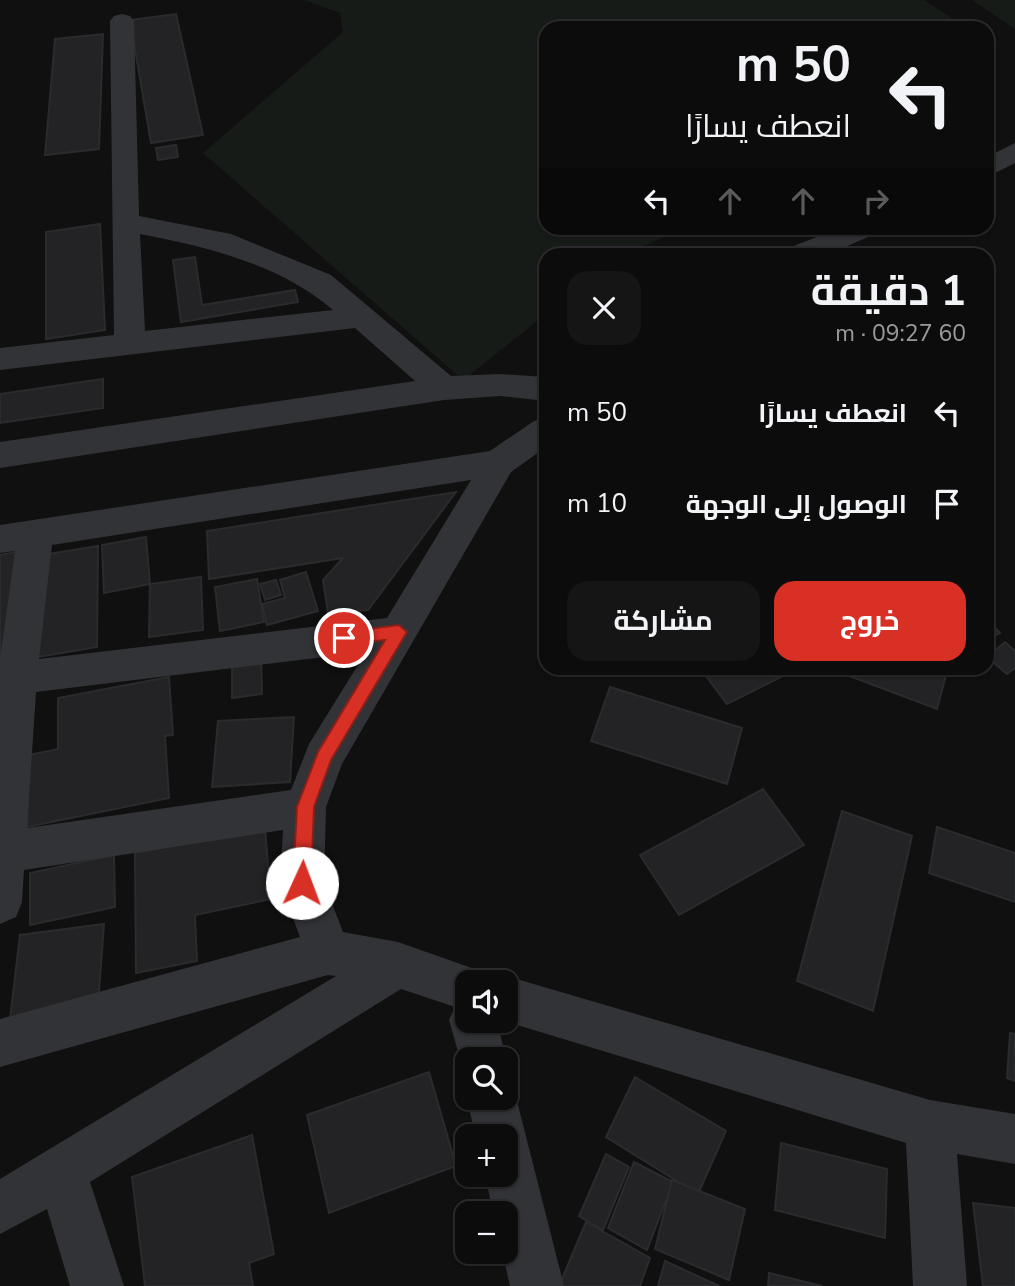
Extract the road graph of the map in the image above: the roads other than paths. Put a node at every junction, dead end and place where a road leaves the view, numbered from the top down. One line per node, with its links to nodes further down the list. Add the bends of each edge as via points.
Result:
1 (122, 21): 4 (street)
2 (1015, 151): 3 (street)
3 (994, 164)
4 (125, 222): 7 (street, via 233,246 320,282); 8 (street)
5 (848, 235): 6 (street)
6 (816, 248)
7 (362, 317): 8 (street); 10 (street)
8 (130, 342): 9 (street)
9 (0, 359)
10 (444, 388): 11 (street); 13 (street)
11 (539, 389)
12 (539, 435): 14 (street)
13 (0, 455)
14 (499, 463): 15 (street); 16 (street)
15 (18, 536): 17 (street)
16 (399, 632): 17 (street); 18 (street, via 324,757)
17 (8, 679): 19 (street)
18 (305, 807): 19 (street); 21 (street, via 302,883)
19 (2, 853): 20 (street)
20 (0, 902)
21 (328, 952): 22 (street); 25 (street)
22 (398, 965): 23 (street); 28 (street)
23 (455, 989)
24 (518, 1010): 26 (street)
25 (0, 1043)
26 (930, 1125): 27 (street); 33 (street)
27 (1015, 1139)
28 (61, 1171): 30 (street); 31 (street)
29 (513, 1187): 32 (street)
30 (0, 1209)
31 (97, 1286)
32 (537, 1286)
33 (940, 1286)

